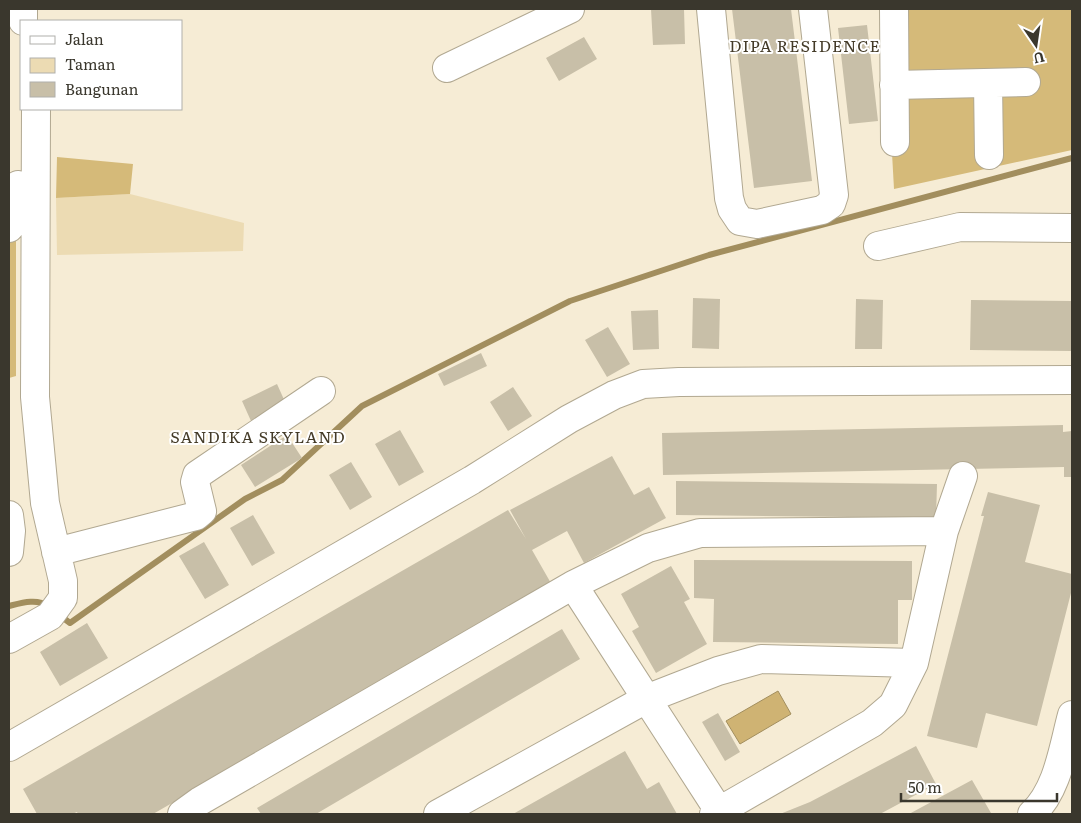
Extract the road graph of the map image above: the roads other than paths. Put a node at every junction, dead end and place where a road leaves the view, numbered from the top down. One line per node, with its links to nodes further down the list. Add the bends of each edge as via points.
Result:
1 (570, 9): 5 (street)
2 (711, 9): 3 (street, via 729,198 740,221 757,224 822,210 831,204 834,194)
3 (813, 9)
4 (894, 9): 8 (street)
5 (447, 68)
6 (1026, 82): 7 (street)
7 (988, 83): 8 (street); 12 (street)
8 (894, 85): 11 (street)
9 (22, 110): 13 (street, via 16,220)
10 (36, 110): 22 (street, via 34,397 45,502)
11 (895, 142)
12 (989, 155)
13 (9, 228)
14 (1072, 228): 15 (street, via 960,227)
15 (878, 246)
16 (1072, 380): 28 (street, via 643,384 569,419 472,480)
17 (321, 391): 22 (street, via 198,475 195,482 202,511 196,516)
18 (963, 476): 20 (street)
19 (9, 516): 21 (street)
20 (944, 531): 23 (street, via 700,533 648,548); 25 (street)
21 (9, 552)
22 (56, 552): 24 (street, via 63,581 57,607)
23 (573, 585): 26 (street); 29 (street)
24 (9, 639)
25 (914, 663): 26 (street, via 761,659 718,671); 30 (street, via 894,705 872,723)
26 (646, 699): 30 (street); 31 (street)
27 (1072, 715): 32 (street, via 1053,783 1043,804)
28 (9, 747)
29 (201, 810)
30 (718, 813)
31 (438, 814)
32 (1032, 814)

